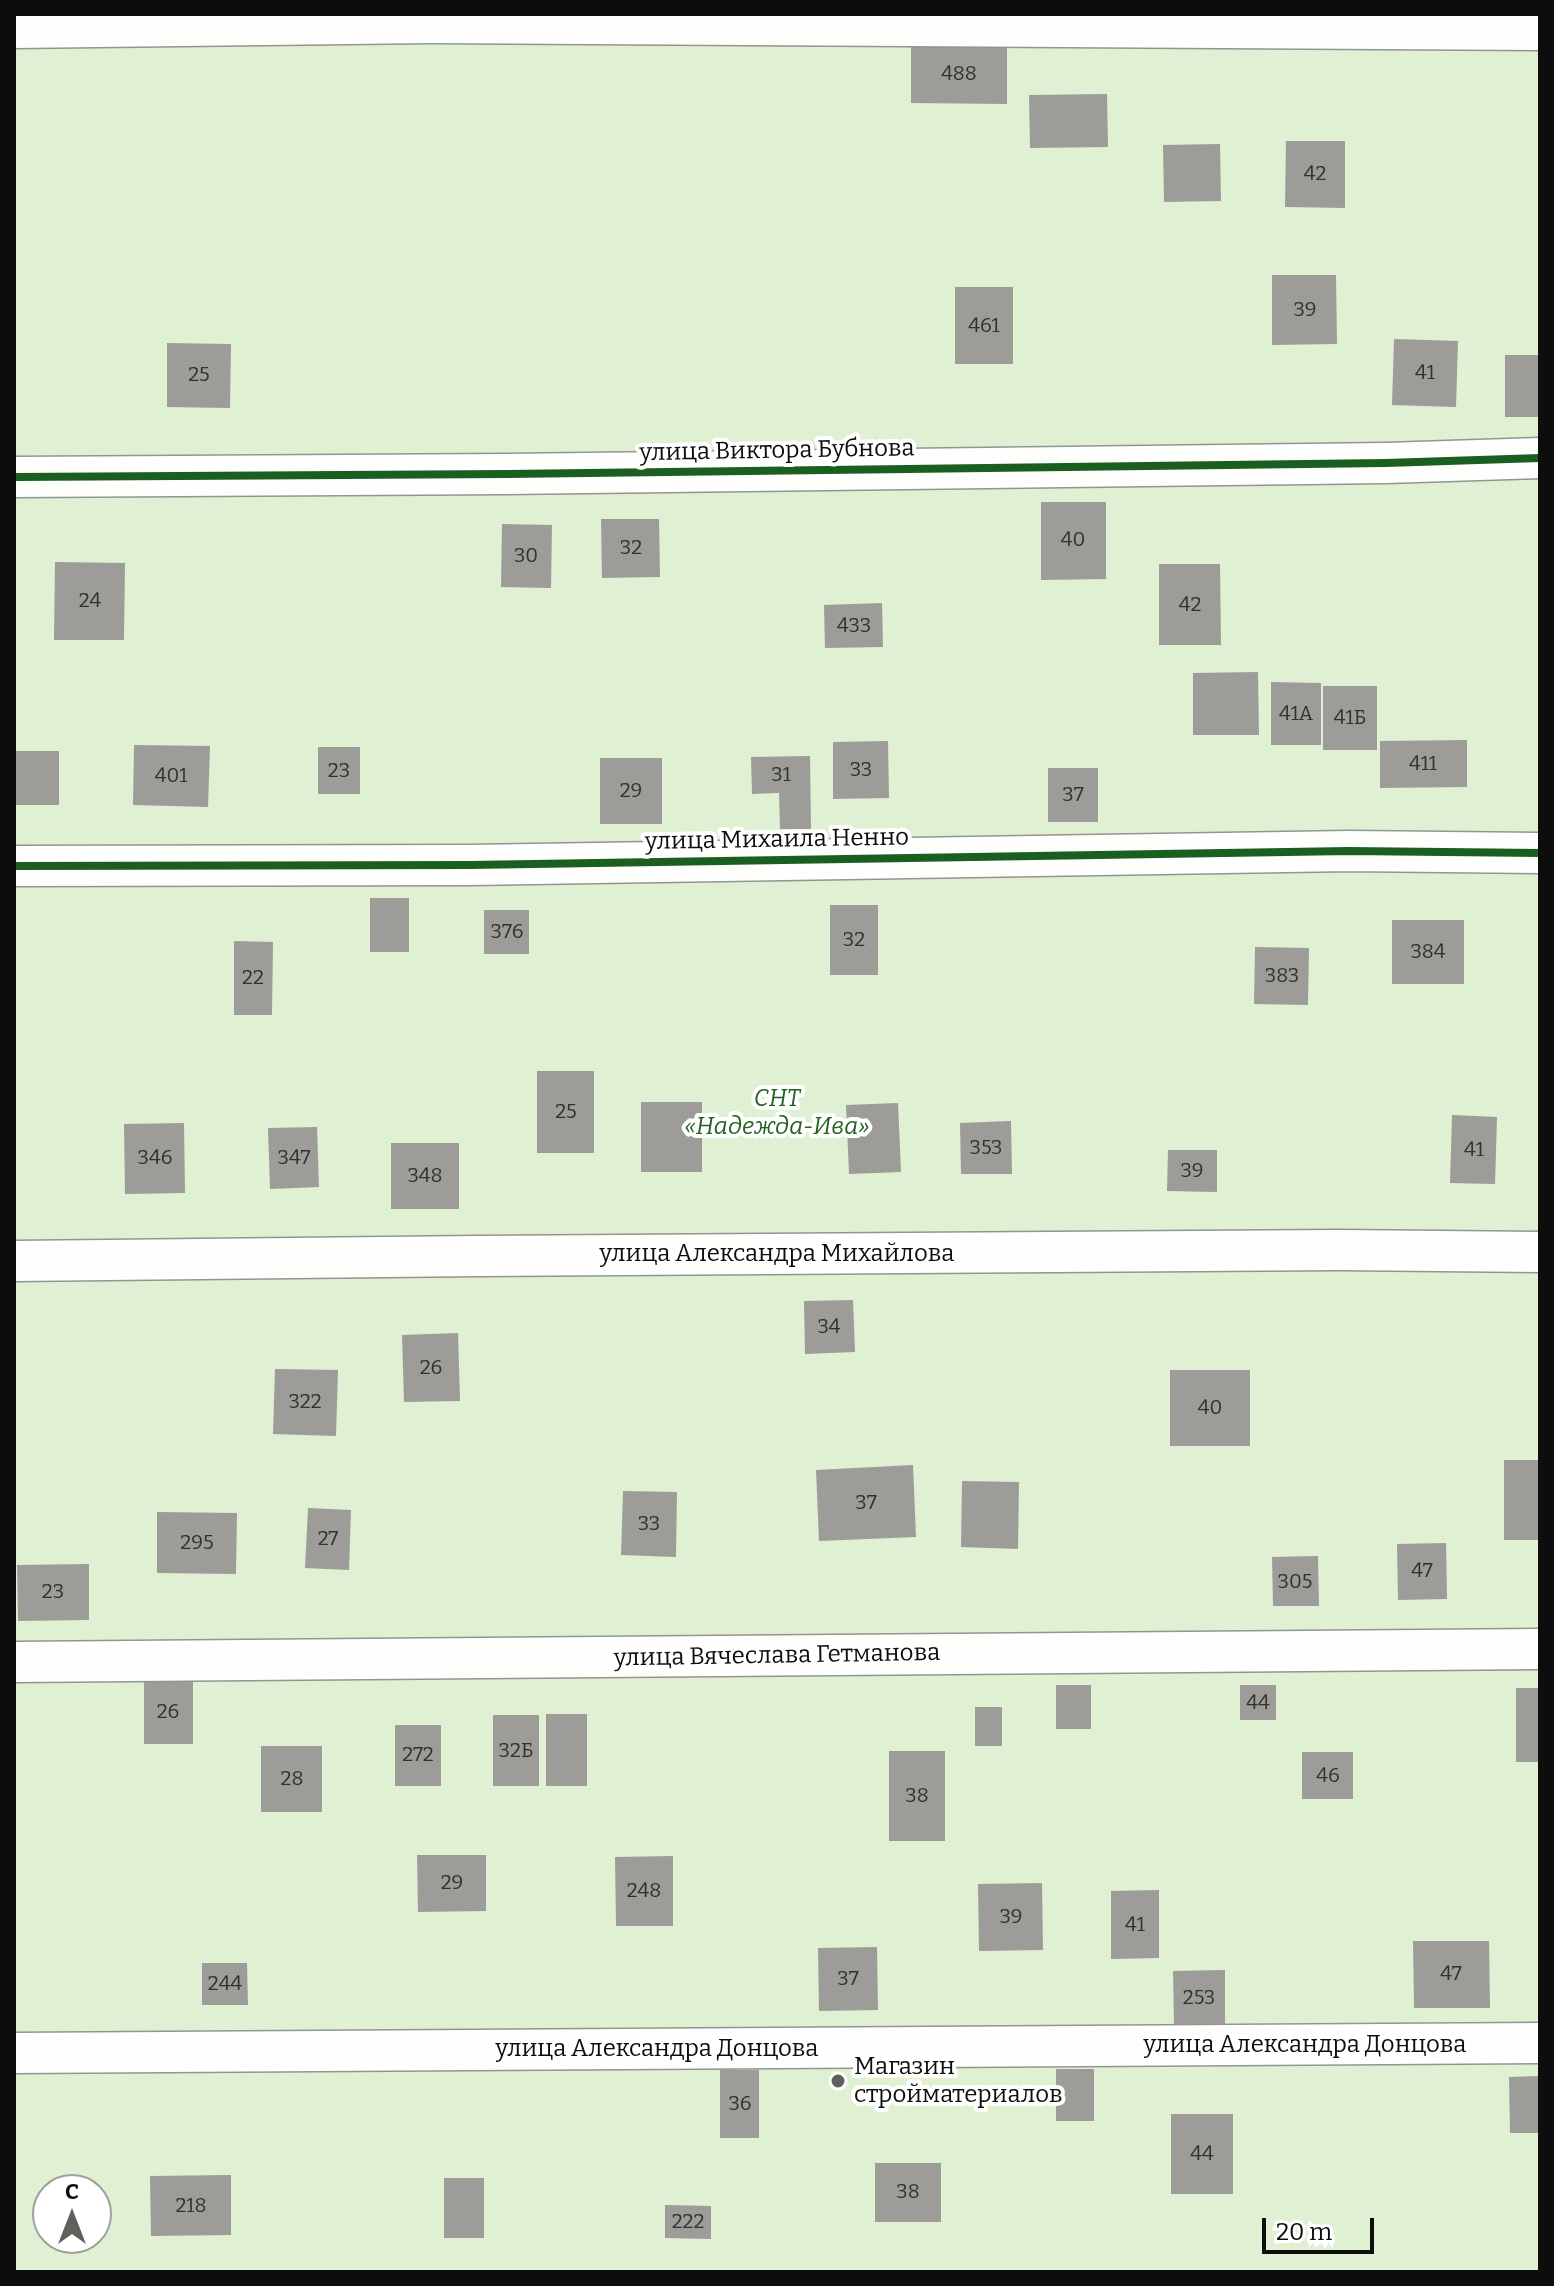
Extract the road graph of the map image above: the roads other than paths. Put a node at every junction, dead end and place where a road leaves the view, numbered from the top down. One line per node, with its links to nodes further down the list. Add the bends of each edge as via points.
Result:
1 (14, 28): 2 (street, via 447,23)
2 (1540, 30)
3 (1540, 458): 4 (street, улица Виктора Бубнова)
4 (14, 477)
5 (1540, 853): 6 (street, улица Михаила Ненно)
6 (14, 866)
7 (1540, 1252): 8 (street, улица Александра Михайлова)
8 (14, 1261)
9 (1540, 1649): 10 (street, улица Вячеслава Гетманова)
10 (14, 1662)
11 (1540, 2043): 12 (street, улица Александра Донцова)
12 (14, 2053)

